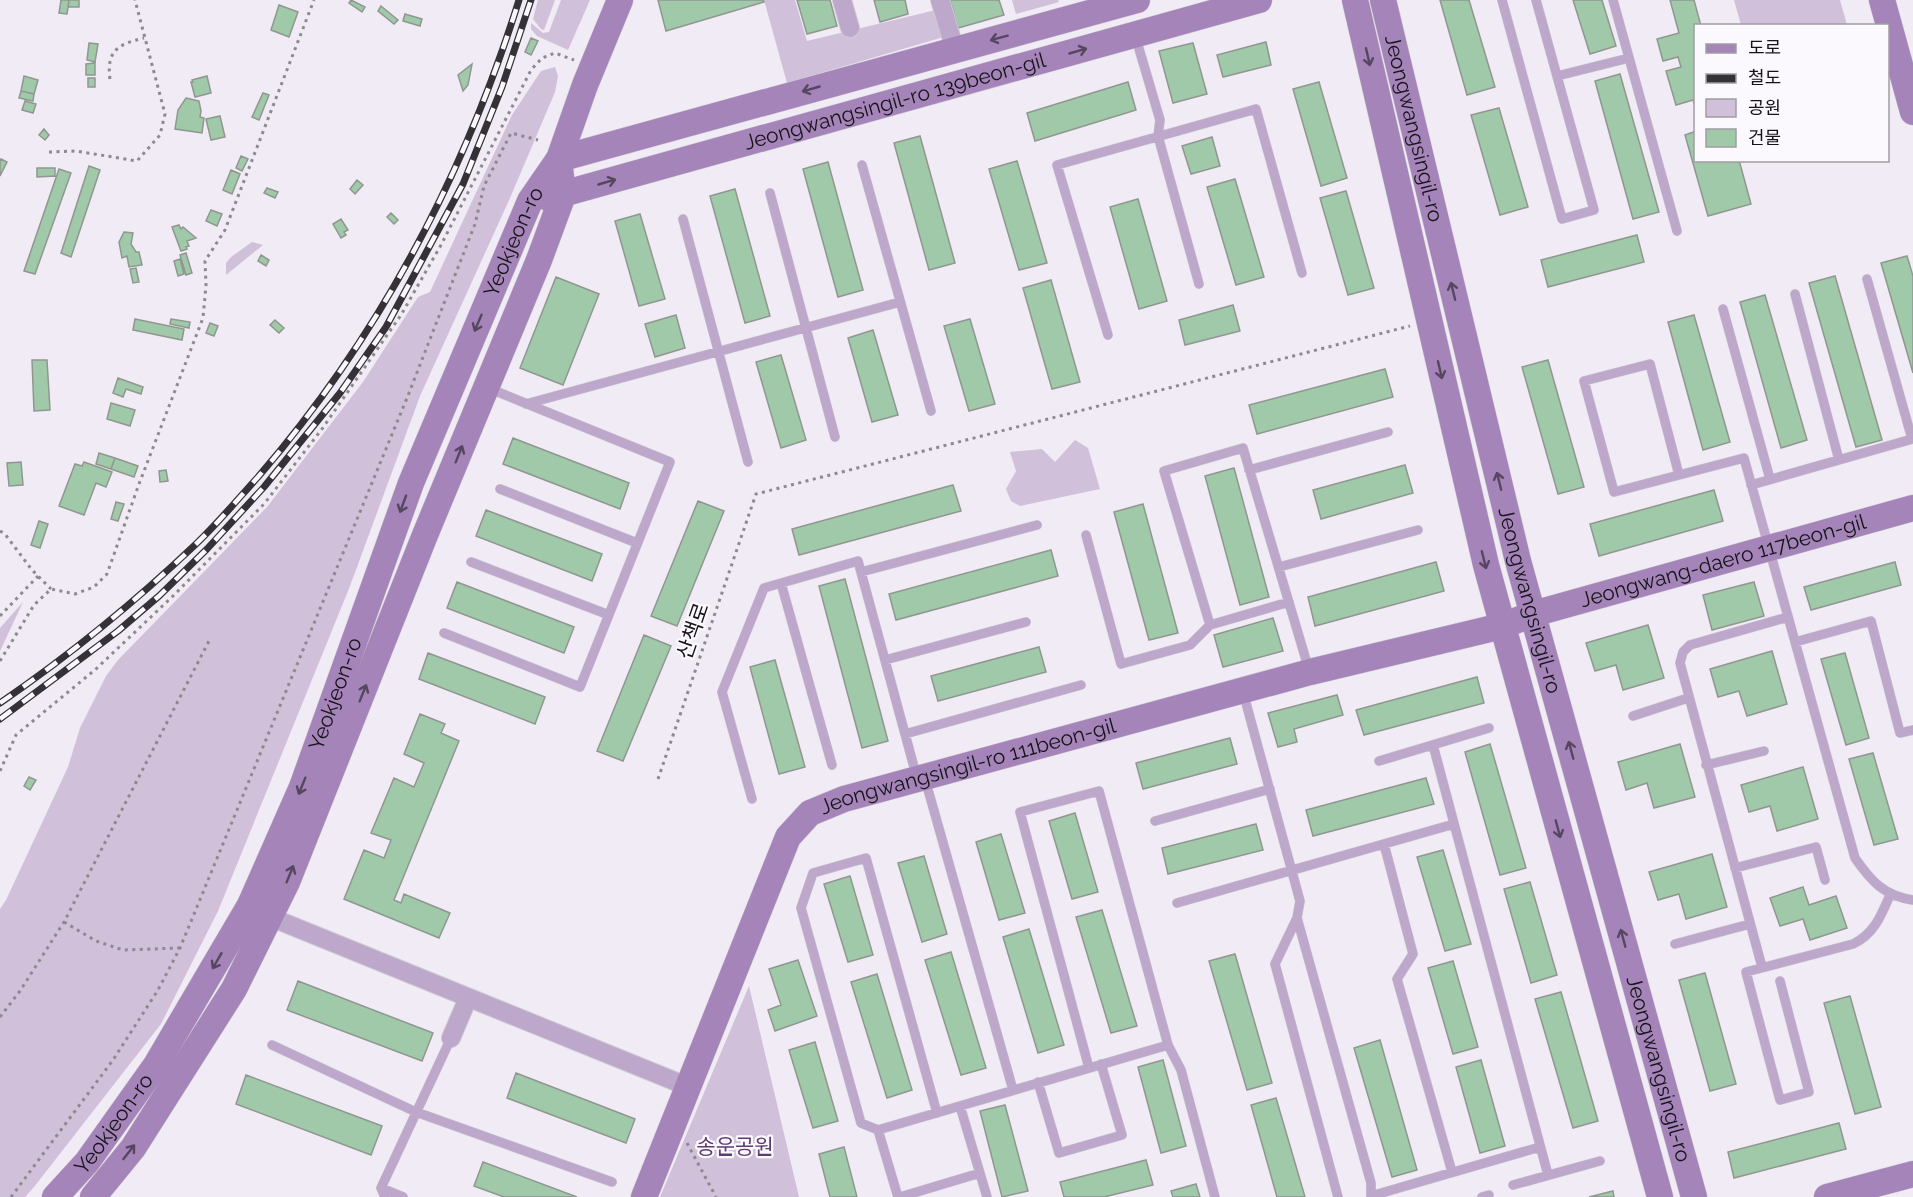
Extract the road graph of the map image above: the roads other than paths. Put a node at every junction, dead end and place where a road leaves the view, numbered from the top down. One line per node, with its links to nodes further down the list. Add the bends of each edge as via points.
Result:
1 (620, 0): 21 (street, Yeokjeon-ro)
2 (842, 0): 14 (street)
3 (940, 0): 16 (street)
4 (1137, 0): 16 (street, Jeongwangsingil-ro 139beon-gil, one-way to 16)
5 (1259, 0): 15 (street, Jeongwangsingil-ro 139beon-gil)
6 (1355, 0): 65 (street, Jeongwangsingil-ro, one-way to 65)
7 (1383, 0): 60 (street, Jeongwangsingil-ro, one-way to 7)
8 (1502, 0): 18 (lane, via 1562,219 1594,210)
9 (1536, 0): 18 (lane)
10 (1613, 0): 17 (lane)
11 (1882, 0): 12 (street)
12 (1889, 24)
13 (1889, 25): 19 (street)
14 (850, 28)
15 (1135, 35): 20 (lane, via 1160,120); 24 (street, Jeongwangsingil-ro 139beon-gil, one-way to 15)
16 (955, 50): 21 (street, Jeongwangsingil-ro 139beon-gil, one-way to 21)
17 (1629, 58): 18 (lane); 27 (lane)
18 (1557, 76)
19 (1913, 112)
20 (1158, 136): 28 (lane, via 1256,109); 30 (lane); 35 (lane, via 1057,165)
21 (559, 159): 24 (street, Yeokjeon-ro); 25 (street, Yeokjeon-ro)
22 (862, 165): 32 (lane)
23 (770, 193): 34 (lane)
24 (562, 195): 25 (street, Jeongwangsingil-ro 139beon-gil); 37 (street, Yeokjeon-ro)
25 (530, 201): 123 (street, Yeokjeon-ro, one-way to 123, via 411,483 302,787 250,905 156,1065 87,1162)
26 (683, 219): 36 (lane)
27 (1677, 231)
28 (1302, 273)
29 (1866, 279): 42 (lane, via 1912,439)
30 (1199, 284)
31 (1795, 294): 42 (lane)
32 (900, 302): 34 (lane); 39 (lane)
33 (1723, 309): 46 (lane)
34 (805, 327): 36 (lane); 41 (lane)
35 (1108, 335)
36 (718, 351): 38 (lane); 43 (lane)
37 (486, 387): 38 (lane); 94 (street, Yeokjeon-ro, one-way to 37, via 288,882)
38 (526, 404): 53 (lane, via 670,462)
39 (931, 411)
40 (1388, 432): 44 (lane)
41 (834, 437)
42 (1839, 460): 46 (lane)
43 (748, 462)
44 (1249, 470): 56 (lane); 64 (lane, via 1243,448 1164,471)
45 (1679, 475): 45 (lane, via 1650,364 1584,381 1614,492); 47 (lane, via 1744,458)
46 (1770, 479): 47 (lane)
47 (1751, 485): 54 (lane)
48 (500, 489): 53 (lane)
49 (1913, 508): 54 (street, Jeongwang-daero 117beon-gil)
50 (1037, 525): 57 (lane)
51 (1418, 530): 56 (lane)
52 (1086, 535): 64 (lane, via 1121,664 1190,645)
53 (637, 543): 61 (lane)
54 (1769, 547): 60 (street, Jeongwang-daero 117beon-gil); 62 (lane)
55 (471, 562): 61 (lane)
56 (1279, 567): 59 (lane)
57 (861, 572): 58 (lane, via 858,561); 68 (lane)
58 (781, 583): 80 (lane); 84 (lane, via 764,588 722,692)
59 (1289, 602): 64 (lane); 69 (lane)
60 (1533, 614): 65 (street, Jeongwangsingil-ro 111beon-gil); 132 (street, Jeongwangsingil-ro, one-way to 60)
61 (609, 615): 66 (lane, via 580,687)
62 (1788, 617): 67 (lane); 72 (lane, via 1690,645 1680,663)
63 (1026, 622): 68 (lane)
64 (1210, 625)
65 (1502, 626): 69 (street, Jeongwangsingil-ro 111beon-gil); 131 (street, Jeongwangsingil-ro, one-way to 131)
66 (444, 633)
67 (1795, 642): 75 (lane, via 1871,621 1900,733); 91 (lane, via 1855,858)
68 (885, 660): 76 (lane)
69 (1310, 672): 71 (street, Jeongwangsingil-ro 111beon-gil)
70 (1082, 685): 76 (lane)
71 (1243, 690): 82 (street, Jeongwangsingil-ro 111beon-gil); 83 (lane)
72 (1688, 698): 73 (lane); 81 (lane)
73 (1633, 716)
74 (1489, 728): 77 (lane)
75 (1913, 730)
76 (905, 734): 82 (lane)
77 (1433, 745): 79 (lane); 86 (lane)
78 (1764, 751): 81 (lane)
79 (1379, 761)
80 (832, 765)
81 (1707, 765): 88 (lane)
82 (921, 778): 107 (street, Jeongwangsingil-ro 111beon-gil, via 844,799 810,813 788,837); 108 (lane)
83 (1270, 789): 85 (lane); 89 (lane)
84 (752, 799)
85 (1155, 821)
86 (1454, 824): 87 (lane); 113 (lane)
87 (1384, 844): 89 (lane); 115 (lane, via 1413,954 1397,979)
88 (1734, 868): 90 (lane, via 1816,847); 96 (lane)
89 (1292, 870): 93 (lane); 95 (lane, via 1300,901)
90 (1825, 880)
91 (1890, 894): 92 (lane); 98 (lane, via 1878,922 1862,940)
92 (1913, 900)
93 (1177, 903)
94 (270, 917): 100 (street); 124 (street, Yeokjeon-ro, one-way to 94, via 133,1148 234,989)
95 (1298, 918): 122 (lane, via 1371,1183); 130 (lane, via 1275,964)
96 (1750, 924): 97 (lane); 98 (lane)
97 (1675, 944)
98 (1762, 967): 99 (lane, via 1746,972 1780,1100 1809,1092)
99 (1780, 981)
100 (468, 998): 101 (street); 107 (street)
101 (451, 1038): 110 (lane)
102 (272, 1045): 110 (lane)
103 (1168, 1045): 104 (lane); 105 (lane, via 1099,791 1020,812); 129 (lane, via 1181,1070)
104 (1101, 1064): 105 (lane); 106 (lane, via 1122,1135 1059,1153)
105 (1089, 1068): 106 (lane)
106 (1038, 1082): 108 (lane)
107 (689, 1087): 126 (street, Jeongwangsingil-ro 111beon-gil)
108 (1013, 1090): 109 (lane)
109 (960, 1106): 111 (lane); 116 (lane)
110 (416, 1112): 119 (lane); 121 (lane)
111 (936, 1113): 112 (lane); 112 (lane, via 866,858 813,873 801,908 861,1123)
112 (878, 1130): 127 (lane)
113 (1540, 1147): 115 (lane); 118 (lane)
114 (1600, 1161): 118 (lane)
115 (1452, 1172): 122 (lane)
116 (980, 1173): 127 (lane); 128 (lane)
117 (1913, 1174): 133 (street)
118 (1548, 1175): 120 (lane)
119 (612, 1182)
120 (1513, 1185)
121 (383, 1192): 125 (lane)
122 (1371, 1196)
123 (55, 1197)
124 (93, 1197)
125 (404, 1197)
126 (644, 1197)
127 (899, 1197)
128 (987, 1197)
129 (1215, 1197)
130 (1338, 1197)
131 (1660, 1197)
132 (1694, 1197)
133 (1827, 1197)

